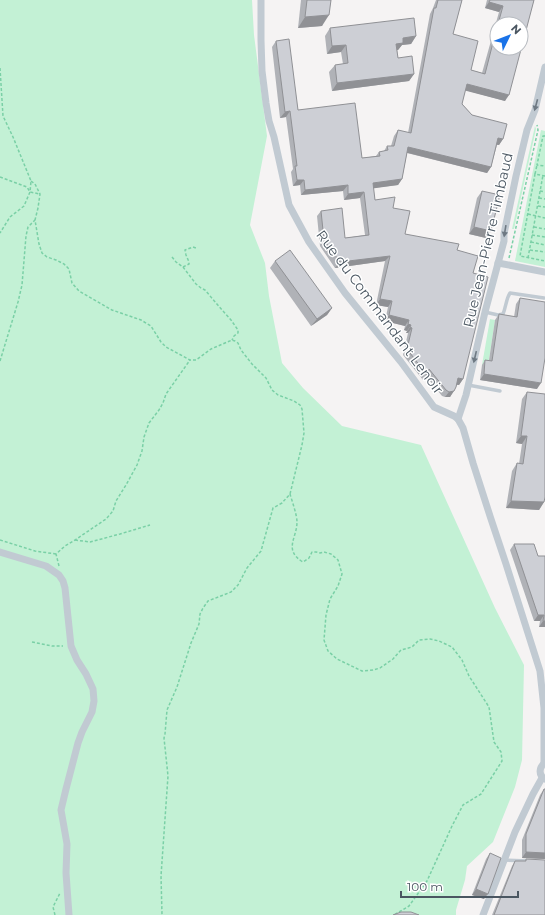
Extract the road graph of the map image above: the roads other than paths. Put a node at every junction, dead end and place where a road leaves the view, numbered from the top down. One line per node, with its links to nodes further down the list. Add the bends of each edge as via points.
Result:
1 (261, 0): 9 (street, Rue du Commandant Lenoir, via 262,63 267,109 289,204 318,255 434,407)
2 (545, 67): 3 (street, Rue Jean-Pierre Timbaud, one-way to 3, via 517,170 504,234)
3 (501, 264): 4 (street); 6 (street, Rue Jean-Pierre Timbaud, via 494,278)
4 (545, 272)
5 (544, 298): 6 (lane, via 510,293 503,314 498,316)
6 (485, 312): 7 (street, Rue Jean-Pierre Timbaud, one-way to 7)
7 (468, 385): 8 (lane); 9 (street, Rue Jean-Pierre Timbaud)
8 (500, 391)
9 (458, 419): 11 (street, via 540,671)
10 (0, 552): 15 (street, via 46,566 60,575 65,588 71,646 93,690 92,712 78,743 61,810 67,844)
11 (545, 763): 12 (street, via 540,770)
12 (544, 778): 13 (street, via 533,794)
13 (504, 860): 14 (lane); 16 (street)
14 (531, 861)
15 (69, 915)
16 (483, 915)

